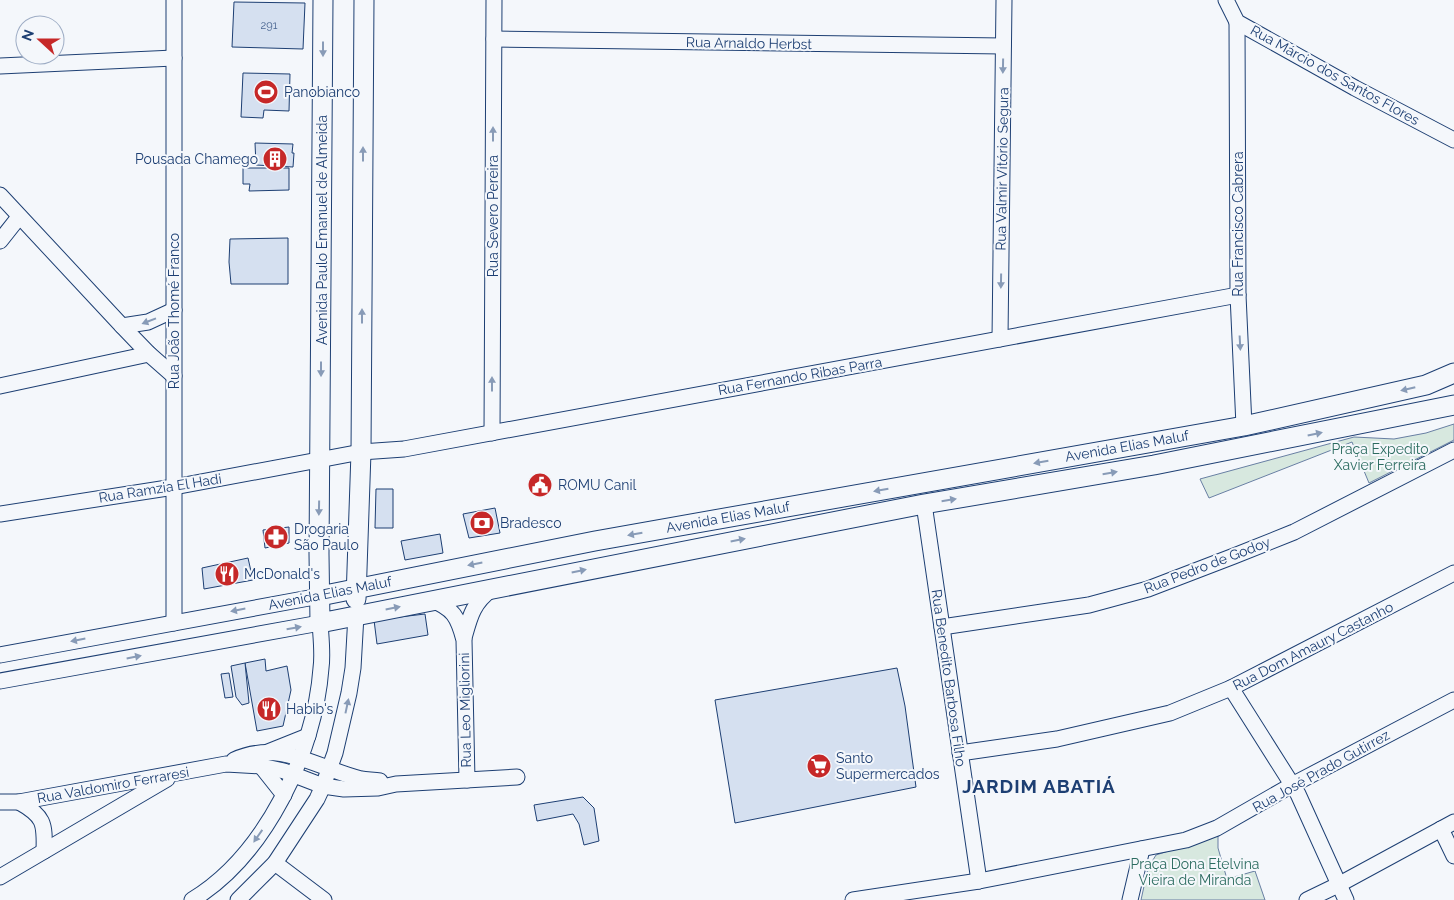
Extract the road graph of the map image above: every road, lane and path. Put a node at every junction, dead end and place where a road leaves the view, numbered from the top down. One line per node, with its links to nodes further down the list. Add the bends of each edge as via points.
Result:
1 (174, 0): 10 (street, Rua João Thomé Franco)
2 (323, 0): 30 (main road, Avenida Paulo Emanuel de Almeida, one-way to 30)
3 (364, 0): 29 (main road, one-way to 3)
4 (494, 0): 8 (street, Rua Severo Pereira)
5 (1004, 0): 9 (street, Rua Valmir Vitório Segura)
6 (1226, 0): 7 (street, Rua Márcio dos Santos Flores)
7 (1237, 22): 12 (street, Rua Márcio dos Santos Flores); 16 (street, Rua Francisco Cabrera)
8 (494, 40): 9 (street, Rua Arnaldo Herbst); 26 (street, Rua Severo Pereira, one-way to 8)
9 (1003, 46): 19 (street, Rua Valmir Vitório Segura, one-way to 19)
10 (174, 58): 11 (street); 17 (street, Rua João Thomé Franco)
11 (0, 66)
12 (1454, 140)
13 (0, 195): 14 (street)
14 (19, 217): 15 (street); 18 (street)
15 (0, 241)
16 (1238, 295): 19 (street, Rua Fernando Ribas Parra); 25 (street, Rua Francisco Cabrera, one-way to 25)
17 (174, 310): 18 (street, one-way to 18, via 148,322); 22 (street, Rua João Thomé Franco)
18 (122, 326): 20 (street)
19 (1000, 339): 26 (street, Rua Fernando Ribas Parra)
20 (149, 354): 22 (street); 23 (street)
21 (1454, 373): 25 (main road, Avenida Elias Maluf, one-way to 25, via 1426,385)
22 (174, 376): 31 (street, Rua João Thomé Franco)
23 (0, 386)
24 (1454, 405): 27 (main road, Avenida Elias Maluf, one-way to 24)
25 (1244, 426): 27 (main road); 34 (main road, Avenida Elias Maluf, one-way to 34)
26 (492, 433): 29 (street, Rua Fernando Ribas Parra, via 404,449)
27 (1267, 444): 32 (main road, Avenida Elias Maluf, one-way to 27)
28 (1454, 450): 44 (street, Rua Pedro de Godoy, via 1294,532 1148,589 1089,605)
29 (361, 452): 30 (street); 37 (main road)
30 (320, 460): 31 (street, Rua Ramzia El Hadi); 39 (main road, Avenida Paulo Emanuel de Almeida, one-way to 39)
31 (174, 488): 33 (street, Rua Ramzia El Hadi); 42 (street, Rua João Thomé Franco)
32 (924, 504): 36 (main road, Avenida Elias Maluf, one-way to 32); 44 (street, Rua Benedito Barbosa Filho)
33 (0, 514)
34 (595, 541): 36 (main road, via 537,560); 37 (main road, Avenida Elias Maluf, one-way to 37)
35 (1454, 573): 48 (street, Rua Dom Amaury Castanho)
36 (531, 581): 38 (main road, Avenida Elias Maluf)
37 (357, 587): 39 (main road, Avenida Elias Maluf); 41 (main road)
38 (492, 589): 40 (main road, Avenida Elias Maluf); 45 (street, Rua Leo Migliorini, via 476,603)
39 (320, 596): 42 (street, Avenida Elias Maluf, one-way to 42); 43 (main road, Avenida Paulo Emanuel de Almeida)
40 (431, 600): 41 (main road, Avenida Elias Maluf, one-way to 40); 45 (street, Rua Leo Migliorini, via 449,609 459,621)
41 (356, 616): 43 (main road, Avenida Elias Maluf); 52 (street, one-way to 41, via 353,668)
42 (174, 622): 46 (street, Avenida Elias Maluf, one-way to 46)
43 (320, 623): 47 (street, Avenida Elias Maluf, one-way to 43); 50 (street, via 322,668)
44 (942, 627): 53 (street, Rua Benedito Barbosa Filho)
45 (464, 640): 62 (street, Rua Leo Migliorini)
46 (0, 655)
47 (0, 681)
48 (1231, 688): 53 (street, Rua Dom Amaury Castanho, via 1170,714 1057,739); 64 (street)
49 (1454, 700): 64 (street, Rua José Prado Gutirrez)
50 (308, 736): 51 (street); 54 (street)
51 (268, 752): 54 (street, Rua Valdomiro Ferraresi); 55 (street, Rua Valdomiro Ferraresi, via 246,755)
52 (335, 753): 57 (street); 60 (street)
53 (960, 753): 76 (street, Rua Benedito Barbosa Filho)
54 (301, 758): 57 (street, Rua Valdomiro Ferraresi); 59 (street)
55 (226, 764): 56 (street, Rua Valdomiro Ferraresi); 58 (street, Rua Valdomiro Ferraresi)
56 (261, 766): 59 (street, Rua Valdomiro Ferraresi); 66 (street)
57 (330, 768): 60 (street, Rua Valdomiro Ferraresi); 65 (street)
58 (177, 773): 68 (street, Rua Valdomiro Ferraresi); 71 (street)
59 (294, 775): 65 (street, Rua Valdomiro Ferraresi); 66 (street)
60 (349, 775): 63 (street, Rua Valdomiro Ferraresi)
61 (517, 777): 62 (street)
62 (467, 780): 63 (street)
63 (396, 784): 65 (street)
64 (1292, 785): 70 (street, Rua José Prado Gutirrez, via 1217,828 1186,840); 77 (street)
65 (320, 793): 73 (street)
66 (284, 795): 78 (street, one-way to 78, via 253,843 231,868)
67 (0, 802): 68 (street, Rua Valdomiro Ferraresi)
68 (19, 802): 71 (street, via 41,819 45,831)
69 (1447, 826): 72 (street); 77 (street)
70 (1142, 849): 76 (street, Rua José Prado Gutirrez); 83 (street)
71 (44, 851): 74 (street)
72 (1454, 856)
73 (275, 863): 75 (street); 81 (street)
74 (0, 877)
75 (258, 881): 79 (street); 80 (street)
76 (979, 881): 82 (street, Rua José Prado Gutirrez)
77 (1338, 885): 84 (street); 85 (street)
78 (192, 900)
79 (238, 900)
80 (257, 900)
81 (324, 900)
82 (853, 900)
83 (1130, 900)
84 (1307, 900)
85 (1346, 900)

